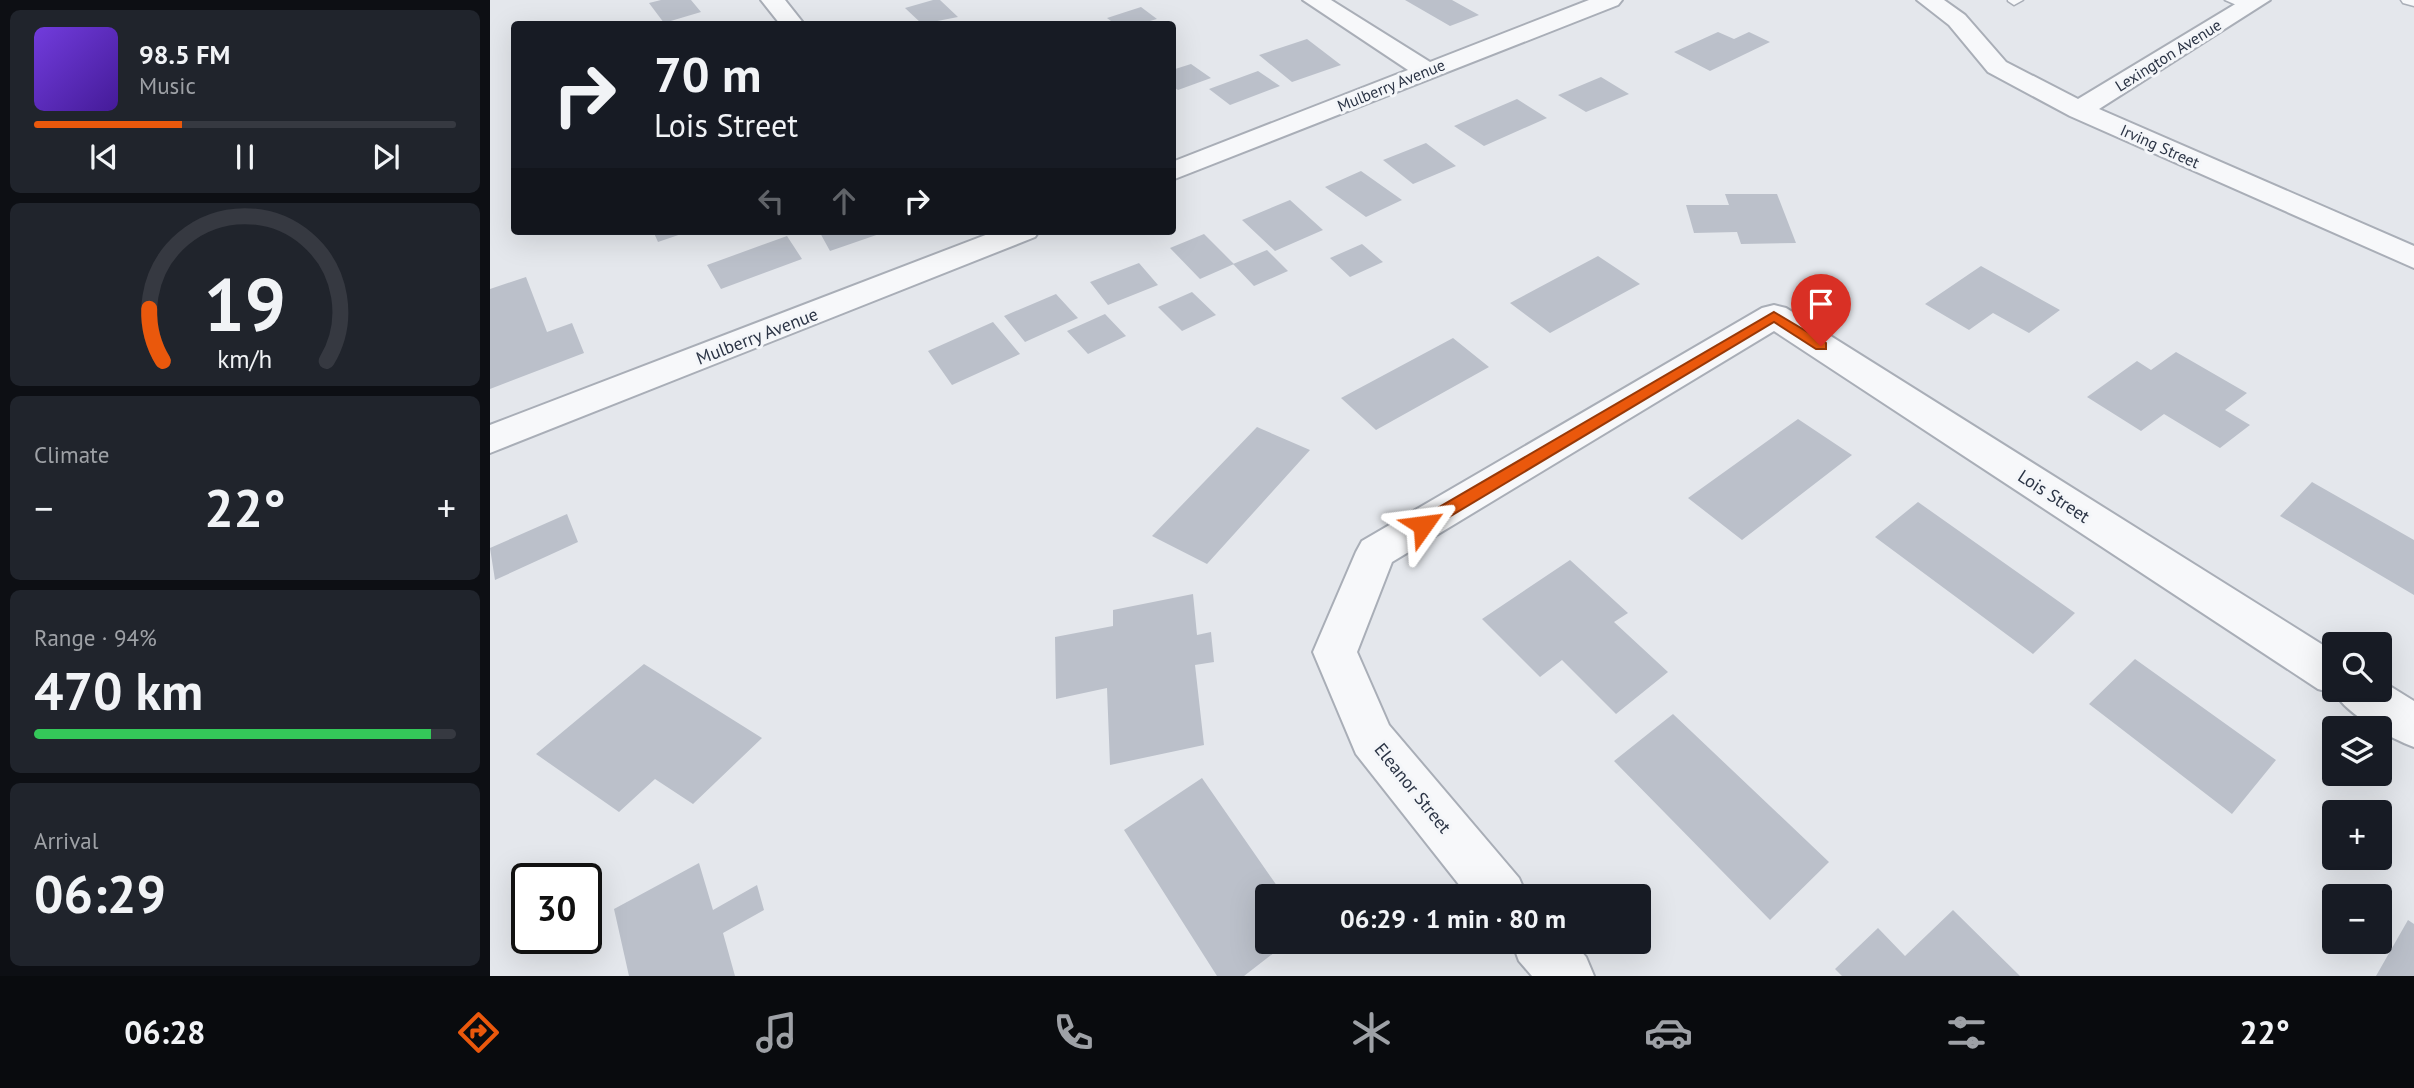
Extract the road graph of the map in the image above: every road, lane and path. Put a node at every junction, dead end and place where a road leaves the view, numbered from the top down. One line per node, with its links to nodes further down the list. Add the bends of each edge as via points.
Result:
1 (773, 0): 8 (street)
2 (1315, 0): 9 (street)
3 (1610, 0): 9 (street, Mulberry Avenue)
4 (1930, 0): 10 (street, Irving Street, via 1957,20 1997,67)
5 (2407, 0): 7 (lane)
6 (2246, 2): 10 (street, Lexington Avenue)
7 (2414, 2)
8 (790, 21)
9 (1427, 71): 11 (street, Mulberry Avenue)
10 (2079, 110): 14 (street, Irving Street)
11 (1176, 170)
12 (1001, 235): 13 (street, Mulberry Avenue)
13 (966, 241): 16 (street, Mulberry Avenue)
14 (2414, 258)
15 (1774, 316): 17 (street, Lois Street); 20 (street, Eleanor Street, via 1376,552 1335,652 1372,739)
16 (490, 440)
17 (2322, 667)
18 (2376, 702): 19 (street)
19 (2414, 726)
20 (1491, 884)
21 (1548, 954): 22 (street)
22 (1567, 976)

